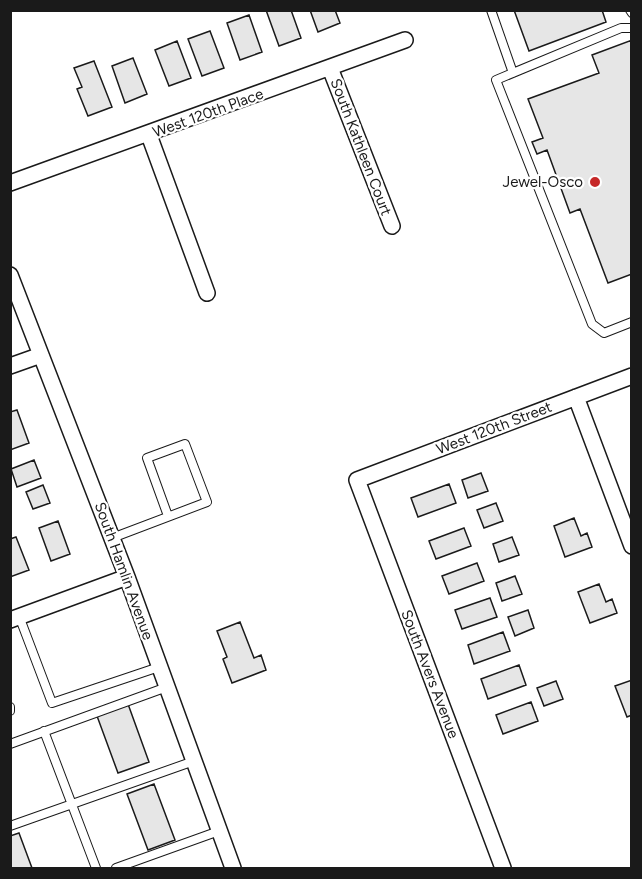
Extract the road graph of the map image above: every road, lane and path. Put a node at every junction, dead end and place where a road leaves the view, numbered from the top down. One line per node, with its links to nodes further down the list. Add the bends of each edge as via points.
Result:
1 (490, 10): 5 (lane)
2 (632, 28): 5 (lane, via 621,28)
3 (405, 40): 4 (street, West 120th Place)
4 (330, 68): 6 (street, West 120th Place); 8 (street, South Kathleen Court)
5 (513, 73): 11 (lane, via 496,80 592,324 604,333)
6 (149, 135): 7 (street, West 120th Place); 10 (street)
7 (10, 183)
8 (392, 226)
9 (10, 275): 12 (street, South Hamlin Avenue)
10 (207, 293)
11 (632, 322)
12 (41, 355): 13 (street); 18 (street, South Hamlin Avenue)
13 (10, 366)
14 (632, 376): 15 (street, West 120th Street)
15 (576, 397): 16 (street, West 120th Street); 19 (street)
16 (357, 480): 33 (street, South Avers Avenue)
17 (168, 516): 17 (lane, via 207,502 184,444 147,458); 18 (lane)
18 (112, 538): 20 (street, South Hamlin Avenue)
19 (632, 546)
20 (127, 578): 21 (street); 22 (street, South Hamlin Avenue)
21 (15, 618): 22 (lane, via 52,703)
22 (159, 667): 23 (street, South Hamlin Avenue)
23 (167, 687): 24 (lane); 26 (street, South Hamlin Avenue)
24 (44, 731): 25 (lane); 27 (lane)
25 (10, 744)
26 (194, 761): 27 (lane); 29 (street, South Hamlin Avenue)
27 (72, 805): 28 (lane); 30 (lane)
28 (10, 826)
29 (219, 831): 31 (lane); 32 (street, South Hamlin Avenue)
30 (96, 868)
31 (116, 868)
32 (233, 868)
33 (503, 868)

